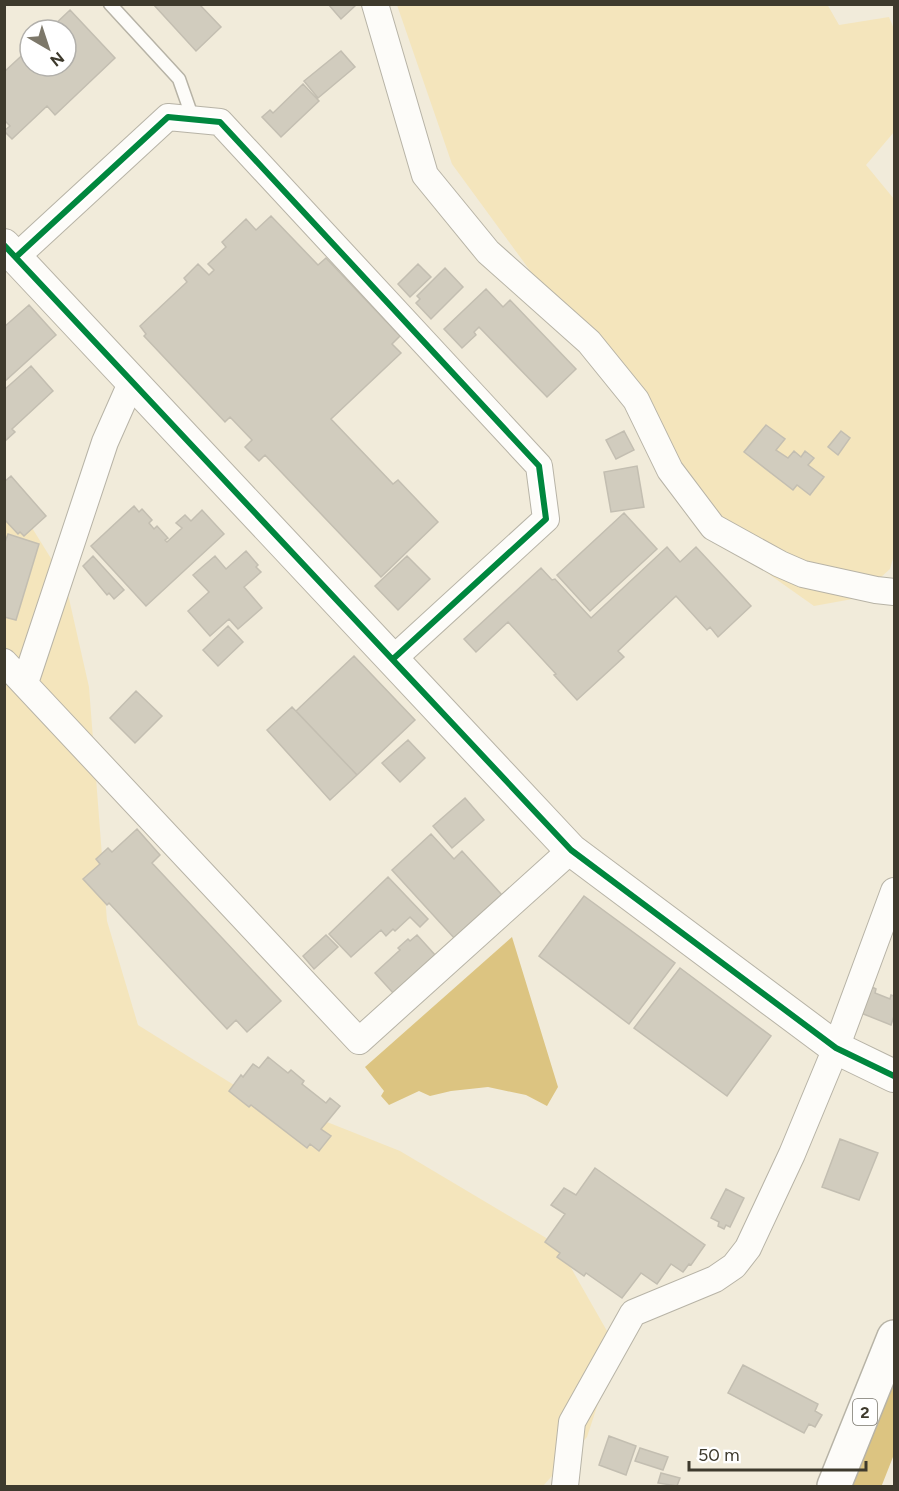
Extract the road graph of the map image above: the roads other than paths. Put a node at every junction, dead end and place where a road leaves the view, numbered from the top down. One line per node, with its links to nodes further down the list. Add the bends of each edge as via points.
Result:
1 (110, 4): 3 (lane, via 179,79)
2 (375, 4): 6 (street, via 425,174 488,252 596,350 636,400 670,470 713,527 803,574)
3 (193, 119): 4 (street, via 168,117); 7 (street, via 220,122 539,466 546,519)
4 (10, 251): 5 (street)
5 (132, 381): 7 (street); 9 (street, via 105,442)
6 (894, 592)
7 (393, 659): 10 (street)
8 (4, 662): 9 (street)
9 (25, 683): 10 (street, via 359,1041)
10 (571, 850): 12 (street)
11 (894, 891): 12 (street)
12 (836, 1048): 13 (street); 15 (street, via 792,1154 742,1257 715,1279 633,1312 572,1422)
13 (894, 1076)
14 (894, 1337): 16 (main road, 2)
15 (565, 1486)
16 (834, 1486)

